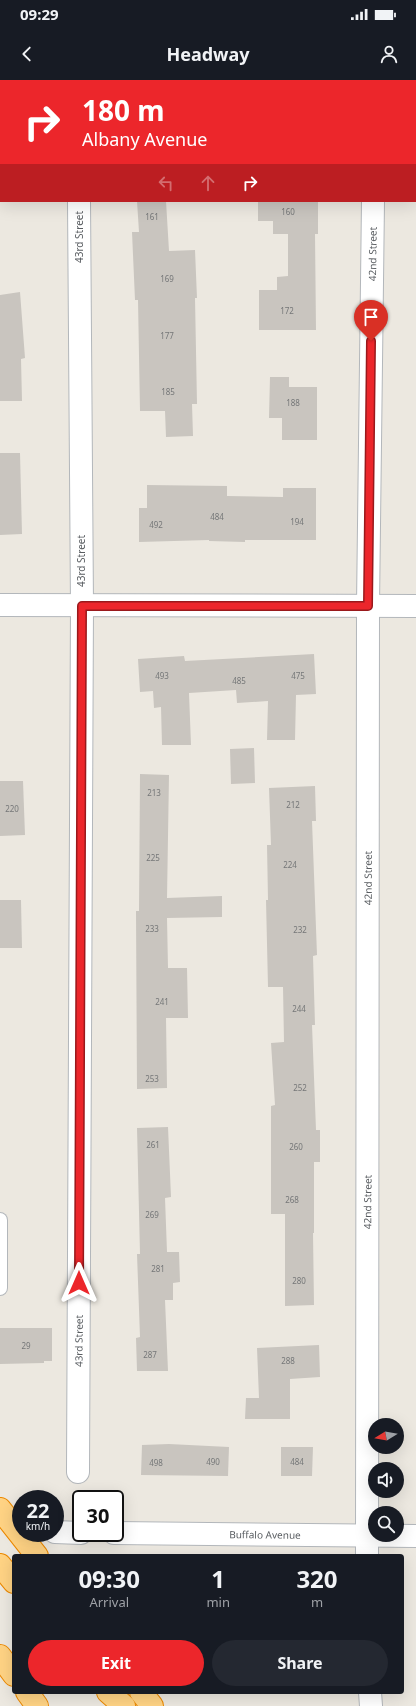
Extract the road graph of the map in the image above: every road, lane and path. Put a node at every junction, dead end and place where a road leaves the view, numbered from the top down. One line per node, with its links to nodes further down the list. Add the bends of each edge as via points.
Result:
1 (79, 202): 4 (street, 43rd Street)
2 (372, 202): 5 (street, 42nd Street)
3 (0, 606): 4 (street)
4 (82, 606): 5 (street); 9 (street, 43rd Street)
5 (368, 606): 6 (street); 15 (street, 42nd Street)
6 (416, 606)
7 (0, 1220): 8 (lane)
8 (0, 1288)
9 (78, 1472)
10 (0, 1509): 11 (highway)
11 (12, 1523)
12 (124, 1534): 15 (street, Buffalo Avenue)
13 (416, 1536): 15 (street, Buffalo Avenue)
14 (27, 1542): 16 (highway)
15 (366, 1546)
16 (36, 1554)
17 (0, 1565): 18 (highway)
18 (12, 1580)
19 (0, 1656): 20 (highway)
20 (12, 1672)
21 (29, 1694): 25 (highway)
22 (110, 1694): 26 (highway)
23 (143, 1694): 27 (highway)
24 (370, 1694): 28 (street)
25 (38, 1706)
26 (124, 1706)
27 (152, 1706)
28 (371, 1706)

